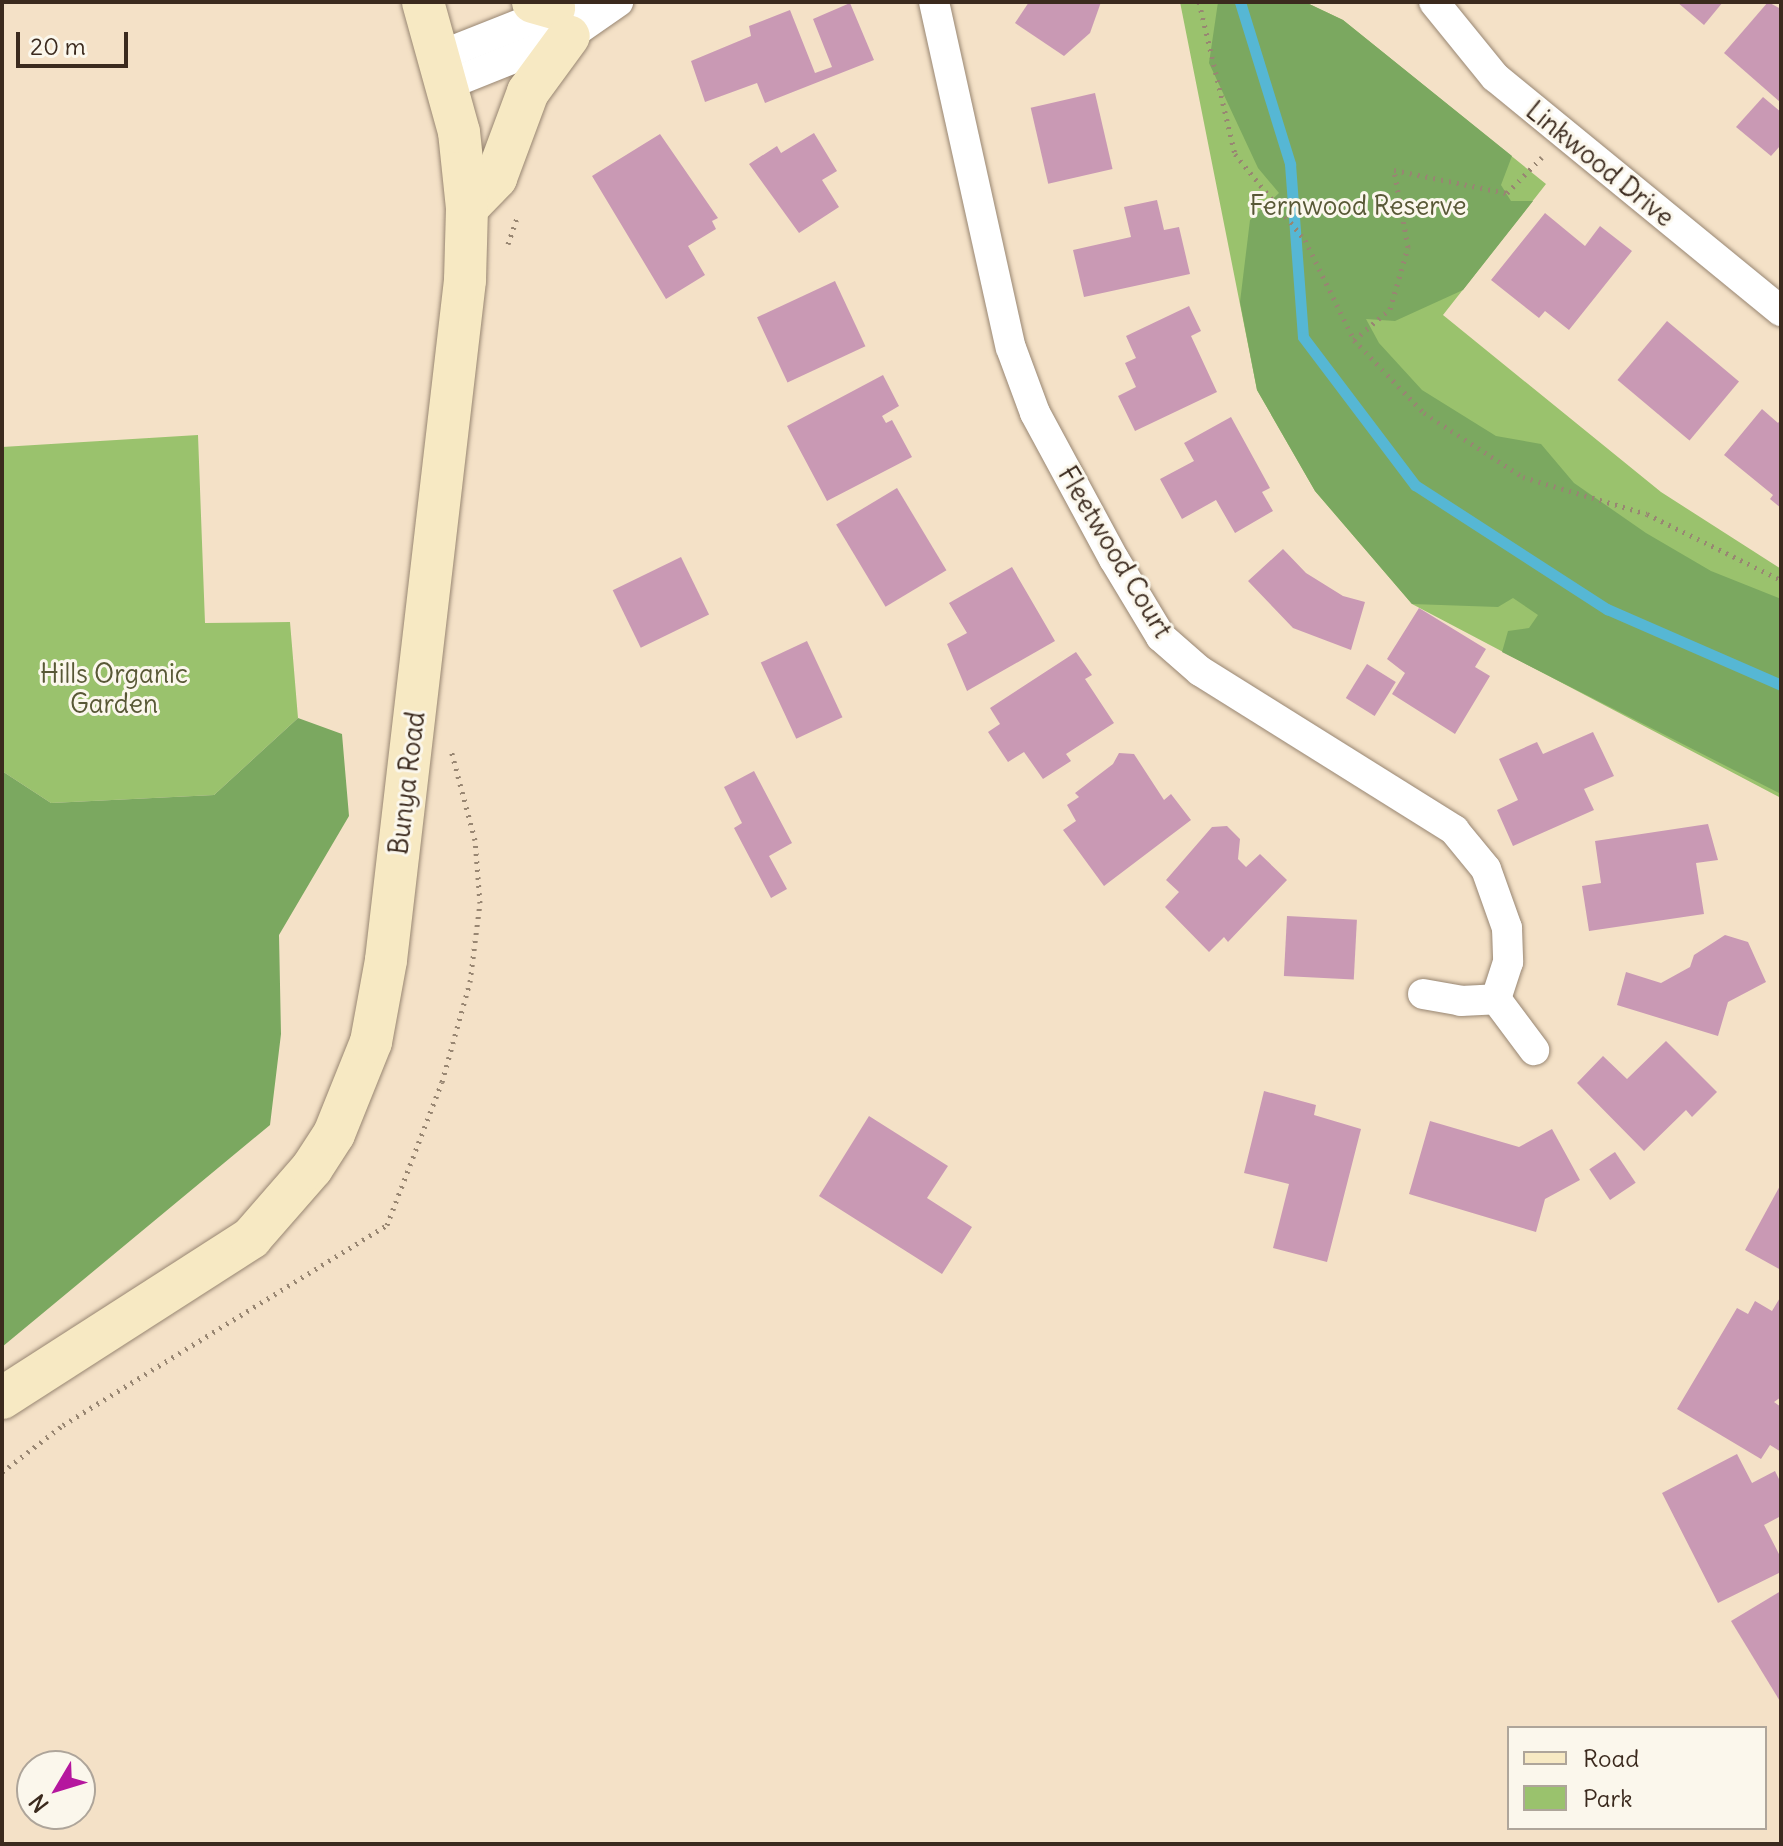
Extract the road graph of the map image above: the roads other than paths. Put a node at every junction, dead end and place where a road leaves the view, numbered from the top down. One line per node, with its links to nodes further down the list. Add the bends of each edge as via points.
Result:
1 (423, 2): 6 (main road, Bunya Road)
2 (618, 2): 5 (street)
3 (934, 2): 10 (street, Fleetwood Court, via 1011,348 1035,413 1114,559 1161,637 1200,671 1454,830 1486,869 1507,928 1508,962)
4 (1434, 2): 8 (street, Linkwood Drive, via 1495,77)
5 (558, 12): 6 (street); 7 (main road, via 496,178)
6 (445, 70): 7 (main road, Bunya Road)
7 (467, 208): 12 (main road, Bunya Road, via 452,406 388,944 371,1042 356,1085 312,1168 251,1238)
8 (1781, 311)
9 (1423, 994): 10 (street, via 1461,1001)
10 (1496, 999): 11 (street)
11 (1534, 1050)
12 (2, 1398)

